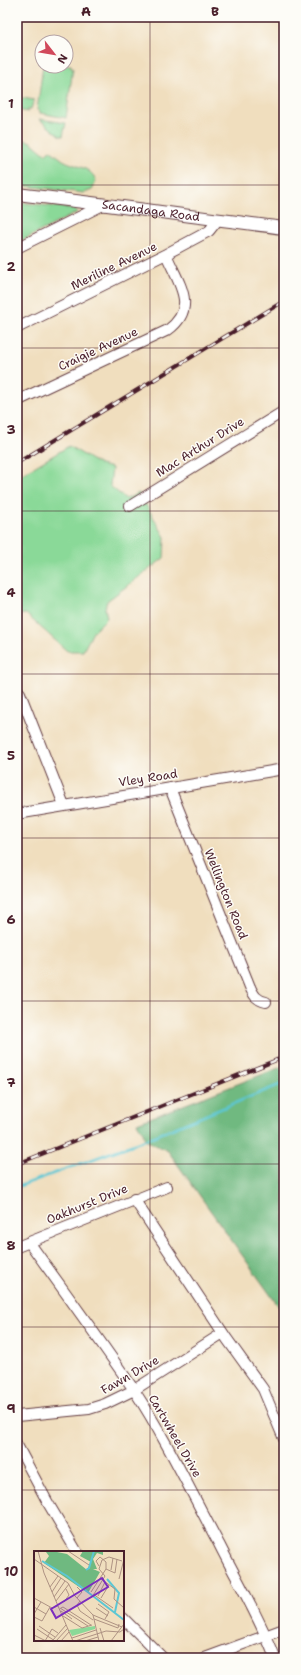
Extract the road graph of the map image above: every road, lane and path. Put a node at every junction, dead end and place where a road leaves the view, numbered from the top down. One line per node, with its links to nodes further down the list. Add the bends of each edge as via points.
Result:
1 (17, 194): 2 (main road, Sacandaga Road)
2 (105, 204): 3 (main road, Sacandaga Road); 5 (street)
3 (217, 221): 4 (main road, Sacandaga Road); 6 (street, Meriline Avenue, via 209,231)
4 (284, 228)
5 (17, 248)
6 (166, 254): 7 (street, Meriline Avenue); 8 (street, Craigie Avenue, via 184,295 184,313 180,320 168,330)
7 (17, 328)
8 (17, 401)
9 (284, 411): 10 (street, Mac Arthur Drive)
10 (130, 506)
11 (17, 690): 14 (street)
12 (284, 769): 13 (street, Vley Road)
13 (170, 788): 14 (street, Vley Road); 16 (street, Wellington Road, via 254,996)
14 (64, 805): 15 (street, Vley Road)
15 (17, 814)
16 (266, 1002)
17 (167, 1187): 18 (street, Oakhurst Drive)
18 (134, 1199): 19 (street, Oakhurst Drive); 21 (street)
19 (29, 1242): 20 (street, Oakhurst Drive); 22 (street, Cartwheel Drive)
20 (17, 1247)
21 (223, 1333): 22 (street, Fawn Drive); 24 (street, via 263,1389)
22 (134, 1390): 23 (street, Fawn Drive, via 106,1404 89,1409); 29 (street, Cartwheel Drive, via 172,1454)
23 (17, 1416)
24 (284, 1439)
25 (17, 1445): 26 (street)
26 (76, 1551)
27 (124, 1619): 30 (street)
28 (284, 1629): 29 (street)
29 (267, 1636): 31 (street); 32 (street, Cartwheel Drive)
30 (163, 1658)
31 (205, 1658)
32 (275, 1658)

